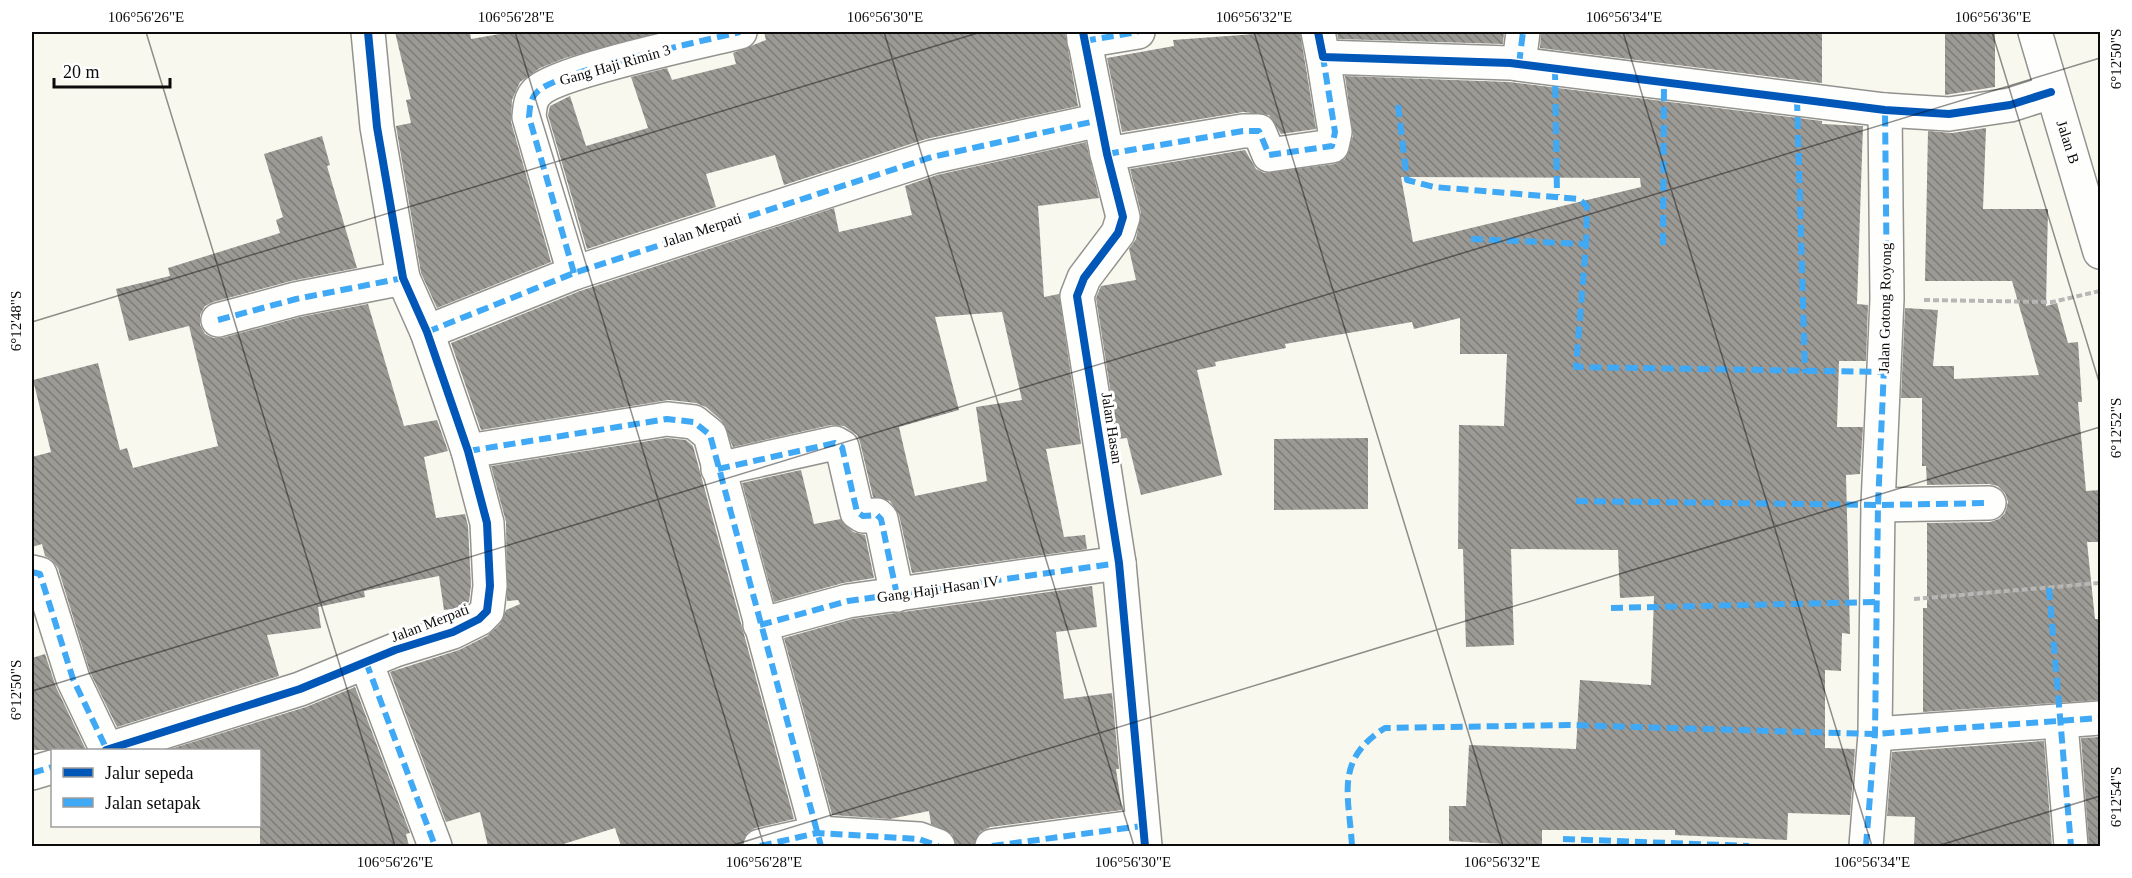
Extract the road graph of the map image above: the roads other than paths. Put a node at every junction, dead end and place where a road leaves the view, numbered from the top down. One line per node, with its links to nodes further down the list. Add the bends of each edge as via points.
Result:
1 (368, 32): 15 (street, via 377,127)
2 (740, 32): 14 (street, Gang Haji Rimin 3, via 566,77 538,90 530,101 529,117)
3 (1138, 32): 6 (street)
4 (1523, 32): 8 (street)
5 (2035, 32): 9 (street, Jalan B)
6 (1083, 36): 11 (street, Jalan Hasan)
7 (1321, 44): 8 (street); 12 (street, via 1335,132 1332,146 1269,155 1259,131 1243,130)
8 (1520, 64): 10 (street)
9 (2051, 92): 10 (street, via 1982,111 1949,114); 13 (street, Jalan B, via 2072,149)
10 (1885, 110): 21 (street, Jalan Gotong Royong, via 1887,299)
11 (1100, 120): 12 (street, Jalan Hasan); 14 (street, Jalan Merpati, via 932,157)
12 (1107, 154): 22 (street, Jalan Hasan, via 1123,217 1118,232 1084,278 1077,296)
13 (2100, 252)
14 (574, 273): 17 (street, Jalan Merpati)
15 (403, 278): 16 (street, via 296,299); 17 (street)
16 (218, 320)
17 (427, 332): 18 (street, Jalan Merpati)
18 (468, 451): 19 (street, via 667,419 703,427 710,435); 26 (street, Jalan Merpati, via 487,523 487,612 453,632)
19 (718, 469): 24 (street, via 835,443 842,447 858,512 881,519); 25 (street)
20 (1989, 503): 21 (street)
21 (1878, 505): 29 (street, Jalan Gotong Royong)
22 (1119, 563): 24 (street, Gang Haji Hasan IV); 34 (street, Jalan Hasan)
23 (32, 572): 30 (street, via 40,574 73,679)
24 (897, 595): 25 (street, Gang Haji Hasan IV, via 848,601)
25 (760, 625): 35 (street)
26 (366, 662): 31 (street, Jalan Merpati, via 300,689); 36 (street)
27 (2100, 718): 28 (street)
28 (2061, 723): 29 (street); 41 (street)
29 (1875, 734): 40 (street, Jalan Gotong Royong)
30 (106, 749)
31 (109, 749)
32 (51, 767): 33 (street)
33 (32, 773)
34 (1143, 836): 39 (street)
35 (819, 840): 37 (street); 38 (street, via 919,839)
36 (435, 846)
37 (760, 846)
38 (938, 846)
39 (992, 846)
40 (1866, 846)
41 (2071, 846)

